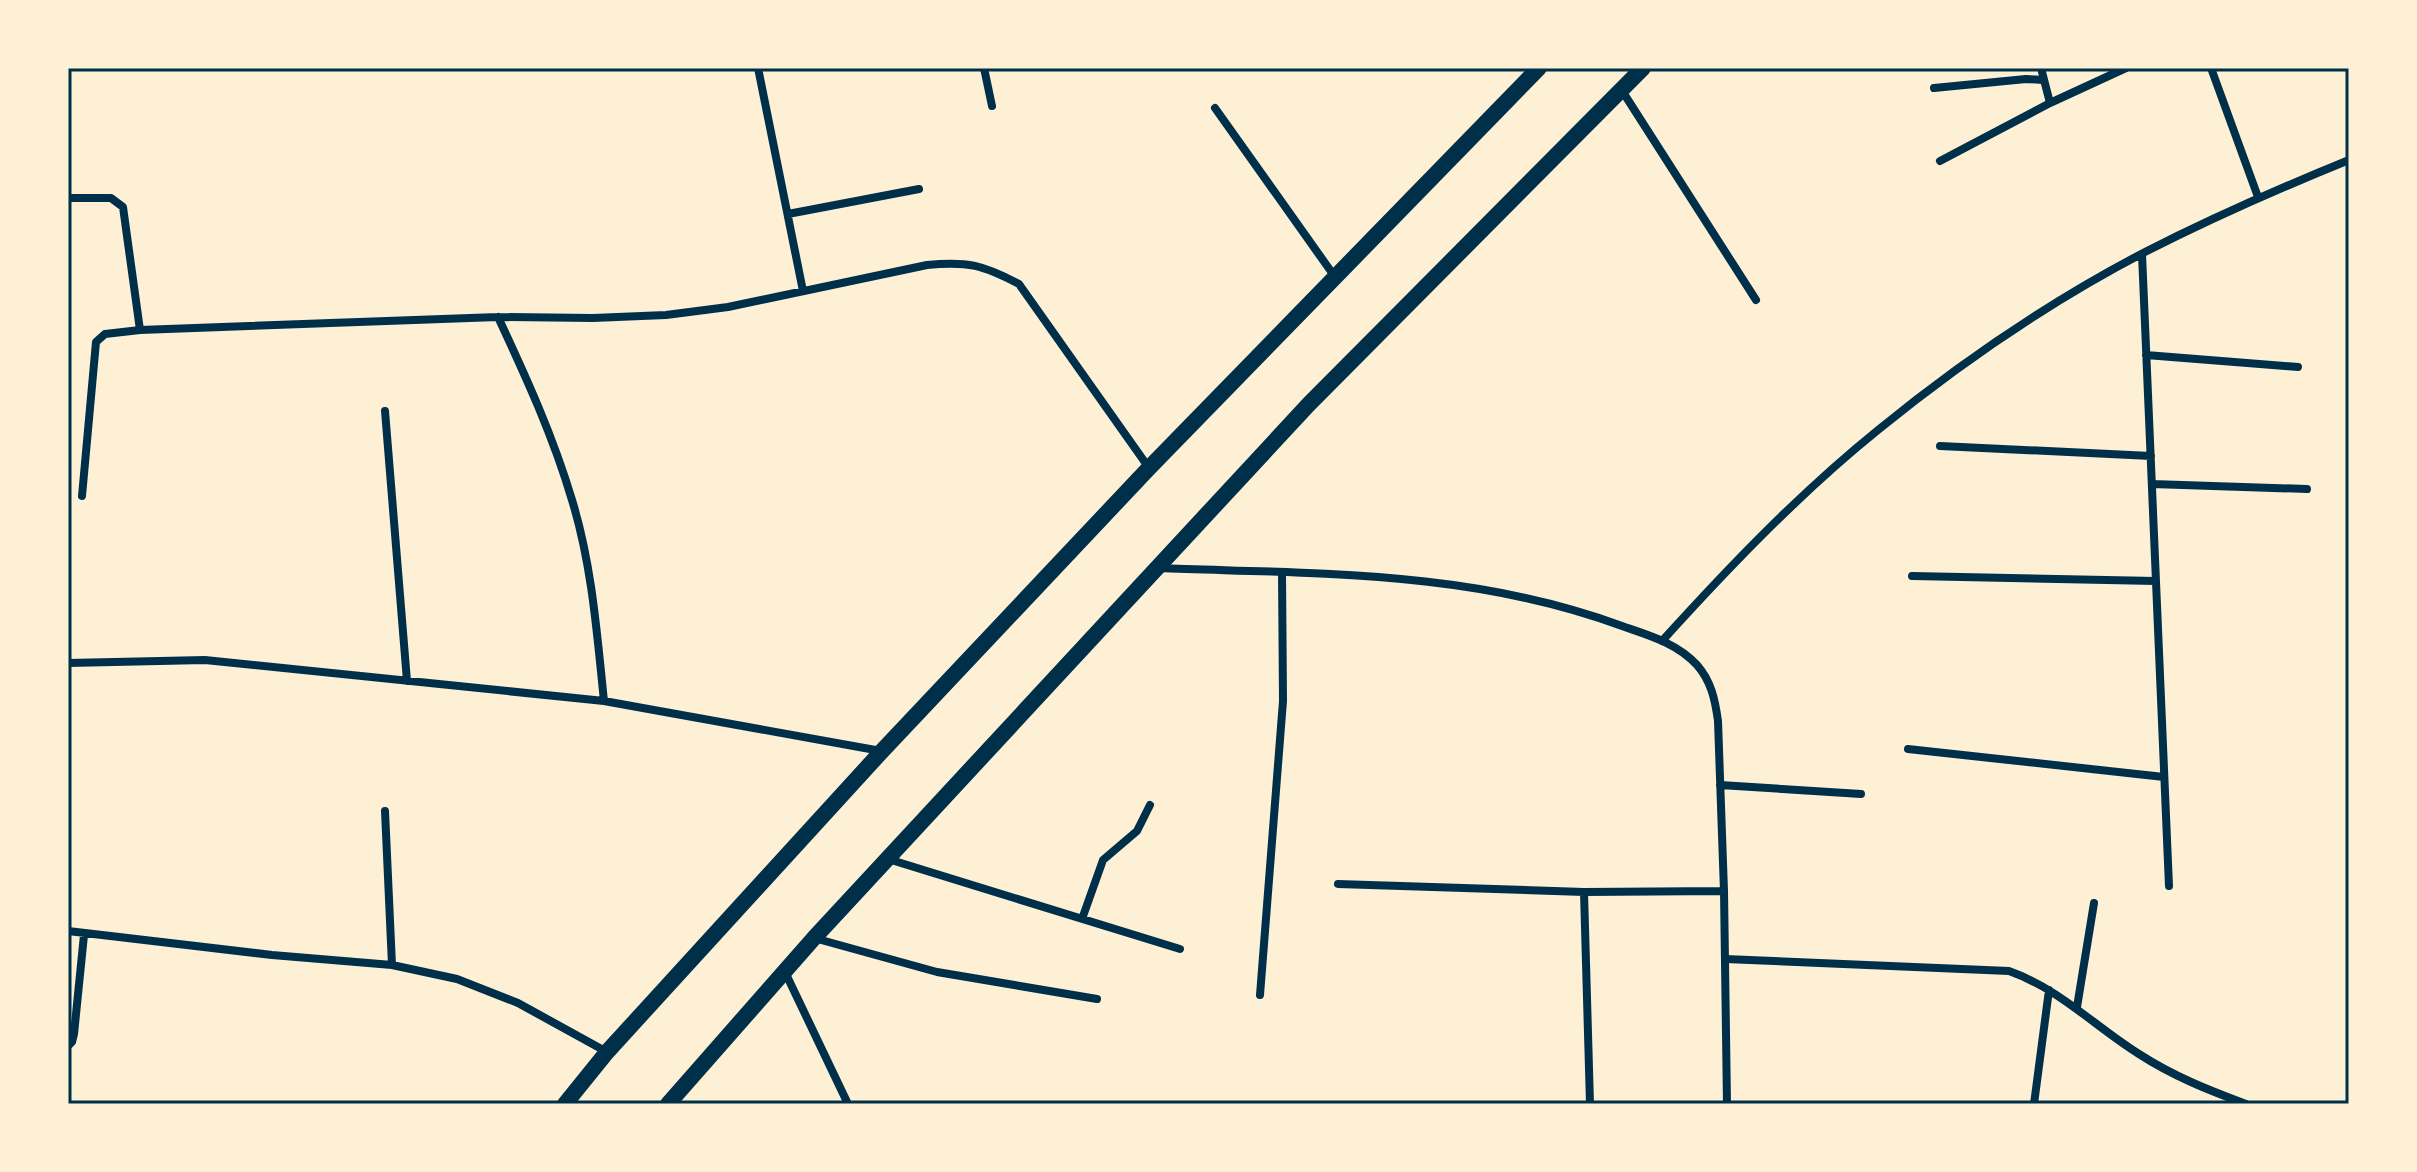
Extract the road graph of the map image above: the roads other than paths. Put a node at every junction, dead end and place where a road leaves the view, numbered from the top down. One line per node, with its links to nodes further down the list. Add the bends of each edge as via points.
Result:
1 (758, 68): 19 (street)
2 (984, 68): 12 (street)
3 (1539, 68): 21 (main road)
4 (1643, 68): 10 (main road)
5 (2041, 68): 8 (street)
6 (2126, 68): 11 (street)
7 (2211, 68): 17 (street)
8 (2043, 80): 9 (street); 11 (street)
9 (1934, 88)
10 (1621, 89): 23 (street); 35 (main road, via 1319,394)
11 (2050, 103): 15 (street)
12 (992, 106)
13 (1215, 108): 21 (street)
14 (2349, 160): 17 (street)
15 (1940, 161)
16 (919, 189): 19 (street)
17 (2258, 197): 20 (street)
18 (68, 198): 25 (street, via 111,198 123,207)
19 (788, 214): 22 (street)
20 (2142, 254): 26 (street); 39 (street, via 2050,307 1878,430 1798,500)
21 (1335, 277): 31 (main road)
22 (803, 291): 24 (street, via 666,315); 31 (street, via 927,265 959,262 990,269 1019,284)
23 (1756, 300)
24 (498, 317): 25 (street); 42 (street, via 541,407 573,502 594,600)
25 (140, 330): 34 (street, via 105,334 96,342)
26 (2146, 355): 27 (street); 30 (street)
27 (2298, 367)
28 (385, 411): 41 (street)
29 (1940, 446): 30 (street)
30 (2151, 456): 32 (street)
31 (1149, 468): 44 (main road)
32 (2152, 484): 33 (street); 38 (street)
33 (2307, 489)
34 (82, 496)
35 (1158, 568): 36 (street); 50 (main road)
36 (1282, 572): 39 (street, via 1460,584 1596,616); 65 (street, via 1283,701)
37 (1912, 576): 38 (street)
38 (2156, 581): 45 (street)
39 (1662, 641): 46 (street, via 1680,650 1708,680 1715,700)
40 (68, 663): 41 (street, via 205,660)
41 (407, 681): 42 (street)
42 (604, 701): 44 (street)
43 (1908, 749): 45 (street)
44 (882, 751): 69 (main road)
45 (2164, 777): 52 (street)
46 (1720, 785): 47 (street); 53 (street)
47 (1861, 794)
48 (1150, 805): 56 (street, via 1137,831 1103,860)
49 (385, 811): 62 (street)
50 (887, 859): 56 (street); 59 (main road)
51 (1338, 884): 54 (street)
52 (2169, 886)
53 (1724, 891): 54 (street); 61 (street)
54 (1584, 892): 73 (street)
55 (2094, 903): 67 (street)
56 (1082, 919): 60 (street)
57 (68, 931): 58 (street)
58 (84, 935): 62 (street); 68 (street, via 74,1034)
59 (814, 938): 63 (main road); 66 (street, via 937,972)
60 (1180, 949)
61 (1725, 959): 64 (street, via 2009,971); 74 (street)
62 (392, 965): 69 (street, via 457,979 518,1003)
63 (784, 971): 71 (main road); 72 (street)
64 (2049, 990): 67 (street); 75 (street)
65 (1260, 995)
66 (1097, 999)
67 (2077, 1007): 76 (street, via 2172,1073)
68 (68, 1046)
69 (607, 1052): 70 (main road)
70 (565, 1104)
71 (668, 1104)
72 (848, 1104)
73 (1590, 1104)
74 (1727, 1104)
75 (2034, 1104)
76 (2246, 1104)

